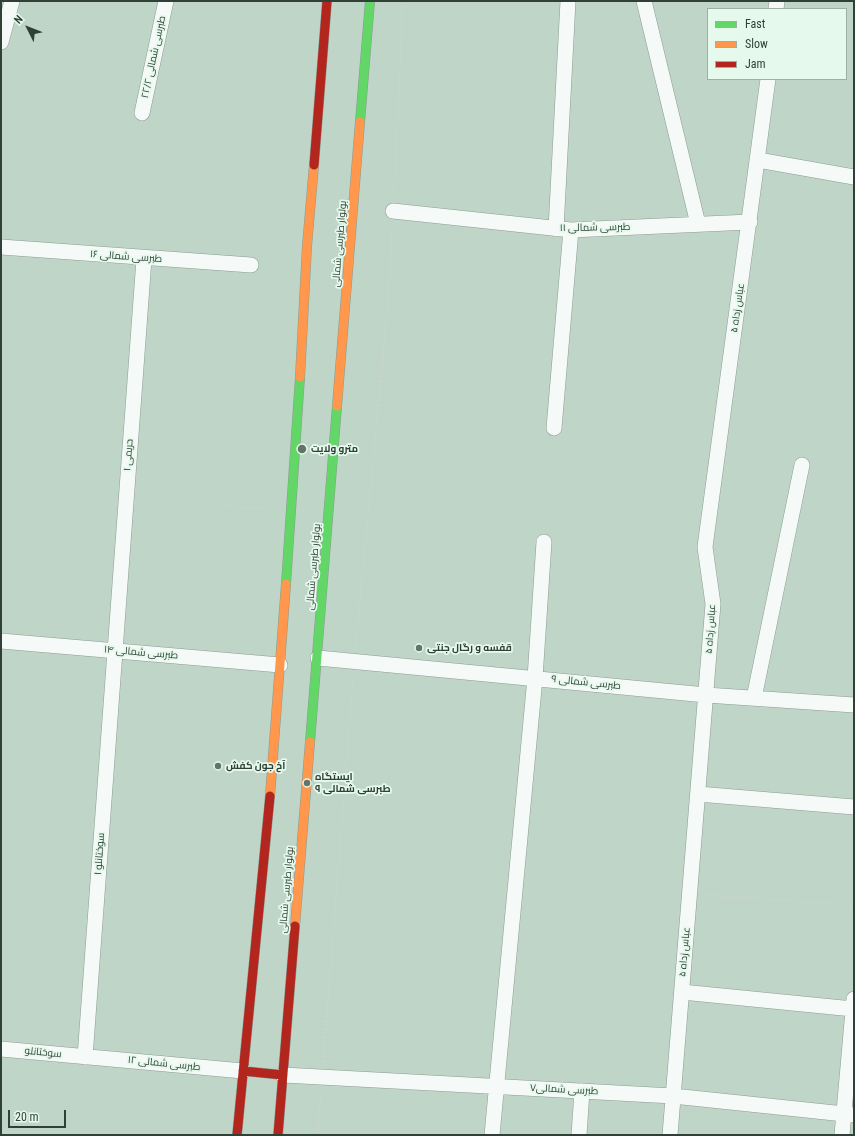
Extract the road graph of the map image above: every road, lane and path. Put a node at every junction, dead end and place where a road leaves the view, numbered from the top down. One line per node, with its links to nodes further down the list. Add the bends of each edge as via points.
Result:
1 (12, 1): 8 (street)
2 (166, 1): 10 (street, طبرسی شمالی ۲۲/۲)
3 (327, 1): 24 (main road, via 307,246)
4 (370, 1): 28 (main road, بولوار طبرسی شمالی)
5 (403, 1): 13 (path)
6 (568, 1): 16 (street)
7 (644, 1): 15 (street)
8 (1, 42)
9 (768, 80): 11 (street, عباس زداه ۵)
10 (142, 113)
11 (758, 160): 12 (street); 14 (street, عباس زداه ۵)
12 (854, 177)
13 (394, 211): 16 (street, طبرسی شمالی ۱۱); 29 (path)
14 (750, 222): 15 (street, طبرسی شمالی ۱۱); 32 (street, عباس زداه ۵, via 705,547 713,604)
15 (698, 224): 17 (street, طبرسی شمالی ۱۱)
16 (556, 229): 17 (street, طبرسی شمالی ۱۱)
17 (571, 230): 21 (street)
18 (1, 247): 19 (street, طبرسی شمالی ۱۶)
19 (144, 259): 20 (street, طبرسی شمالی ۱۶); 27 (street, حریمی ۱)
20 (250, 265)
21 (554, 428)
22 (802, 464): 33 (street)
23 (227, 506): 24 (path)
24 (291, 510): 30 (main road)
25 (544, 542): 31 (street)
26 (1, 641): 27 (street, طبرسی شمالی ۱۴)
27 (115, 650): 30 (street, طبرسی شمالی ۱۴); 42 (street, سوختانلو ۱)
28 (318, 658): 29 (street, طبرسی شمالی ۹); 44 (main road, بولوار طبرسی شمالی)
29 (354, 662): 31 (street, طبرسی شمالی ۹); 45 (path)
30 (280, 665): 43 (main road, via 274,756)
31 (535, 678): 32 (street, طبرسی شمالی ۹); 46 (street)
32 (706, 695): 33 (street, طبرسی شمالی ۹); 35 (street, عباس زداه ۵)
33 (754, 698): 34 (street, طبرسی شمالی ۹)
34 (854, 705)
35 (698, 794): 36 (street); 37 (street, عباس زداه ۵)
36 (854, 807)
37 (690, 894): 38 (path); 39 (street, عباس زداه ۵)
38 (854, 905)
39 (682, 992): 40 (street); 48 (street, عباس زداه ۵)
40 (854, 1003): 49 (street)
41 (1, 1049): 42 (street, سوختانلو)
42 (85, 1057): 43 (street, طبرسی شمالی ۱۲)
43 (243, 1071): 44 (main road); 50 (main road)
44 (283, 1075): 45 (street, طبرسی شمالی۷); 51 (main road, بولوار طبرسی شمالی)
45 (322, 1078): 46 (street, طبرسی شمالی۷); 52 (path)
46 (496, 1086): 47 (street, طبرسی شمالی۷); 53 (street)
47 (582, 1091): 48 (street, طبرسی شمالی۷); 54 (street)
48 (674, 1096): 49 (street, طبرسی شمالی۷); 55 (street, عباس زداه ۵)
49 (849, 1114): 56 (street)
50 (237, 1135)
51 (278, 1135)
52 (318, 1135)
53 (492, 1135)
54 (578, 1135)
55 (670, 1135)
56 (842, 1135)

